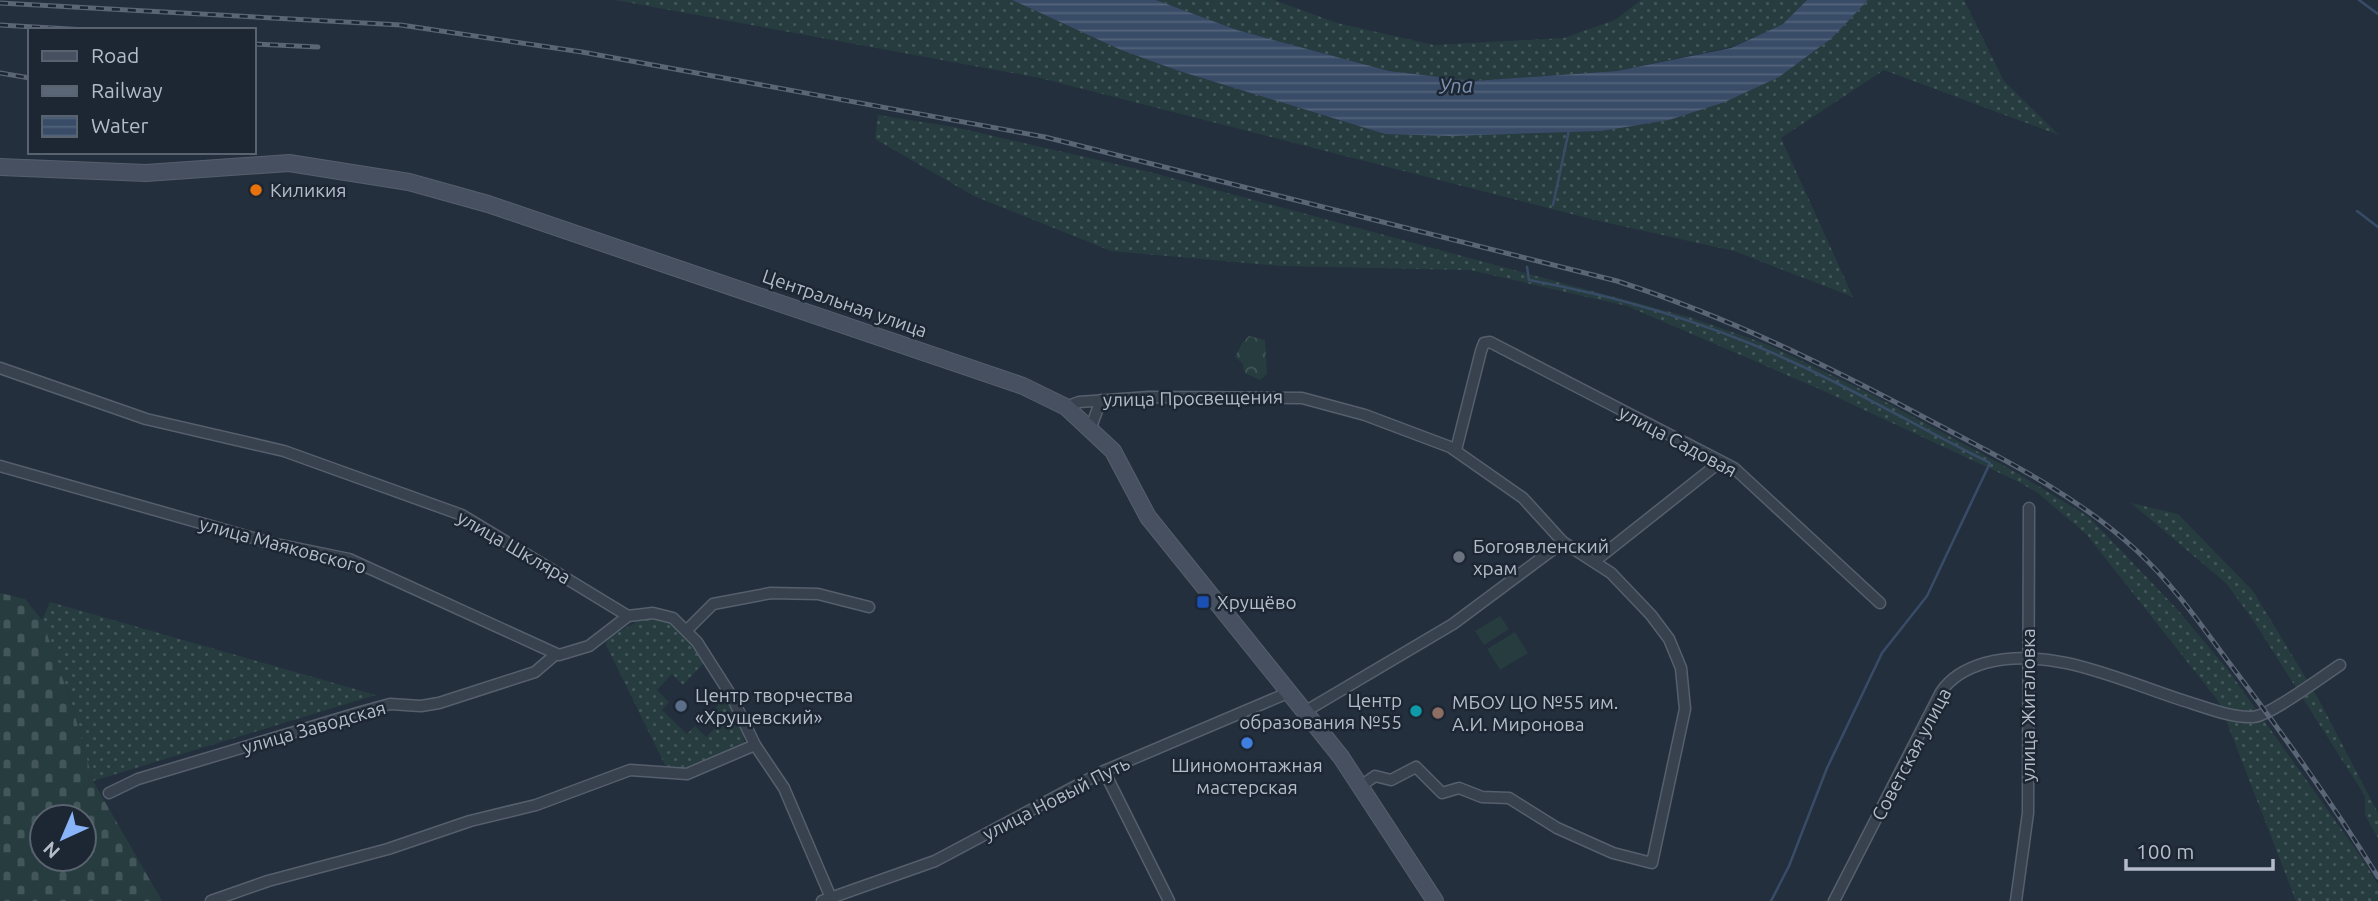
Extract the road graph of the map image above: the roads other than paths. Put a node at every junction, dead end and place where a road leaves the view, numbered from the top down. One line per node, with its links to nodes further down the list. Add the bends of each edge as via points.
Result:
1 (0, 167): 4 (main road, Центральная улица, via 146,173 289,163 409,182 668,264 1023,386)
2 (0, 368): 14 (street, улица Шкляра, via 146,419 284,451 462,514)
3 (1101, 400): 4 (street, улица Просвещения); 5 (street); 6 (street, улица Просвещения, via 1297,397 1365,415)
4 (1066, 407): 5 (main road, Центральная улица)
5 (1091, 427): 19 (main road, Центральная улица, via 1113,451 1167,543)
6 (1456, 450): 7 (street, улица Садовая, via 1484,343 1492,343); 10 (street, улица Просвещения, via 1523,498)
7 (1720, 462): 11 (street); 12 (street, улица Садовая, via 1740,472)
8 (0, 466): 16 (street, улица Маяковского, via 271,542 349,559)
9 (2029, 508): 17 (street, улица Жигаловка)
10 (1563, 541): 11 (street, улица Просвещения); 20 (street, via 1453,624)
11 (1595, 561): 23 (street, улица Просвещения, via 1651,615 1669,639 1683,675 1685,709 1652,863 1613,853 1557,828 1509,798 1479,796 1459,788 1442,793 1416,767 1391,780 1375,776)
12 (1880, 603)
13 (869, 607): 15 (street, via 818,594 771,593 713,604)
14 (628, 616): 15 (street, via 659,614); 16 (street, via 589,646)
15 (687, 629): 21 (street, via 732,696)
16 (556, 654): 24 (street, улица Заводская, via 535,672 439,703 390,704 138,779)
17 (2028, 657): 18 (street, Советская улица, via 2061,661 2214,710 2251,717 2267,713); 29 (street, Советская улица, via 1976,666 1944,687); 30 (street, улица Жигаловка, via 2028,813)
18 (2340, 665)
19 (1290, 692): 20 (main road, Центральная улица); 22 (street, улица Новый Путь)
20 (1306, 711): 23 (main road, Центральная улица)
21 (755, 745): 25 (street, via 784,789); 26 (street, via 687,775 630,770 536,806 470,821)
22 (1104, 771): 25 (street, улица Новый Путь, via 935,861); 27 (street)
23 (1361, 786): 28 (main road, Центральная улица)
24 (109, 793)
25 (826, 900)
26 (211, 901)
27 (1169, 901)
28 (1435, 901)
29 (1834, 901)
30 (2015, 901)

